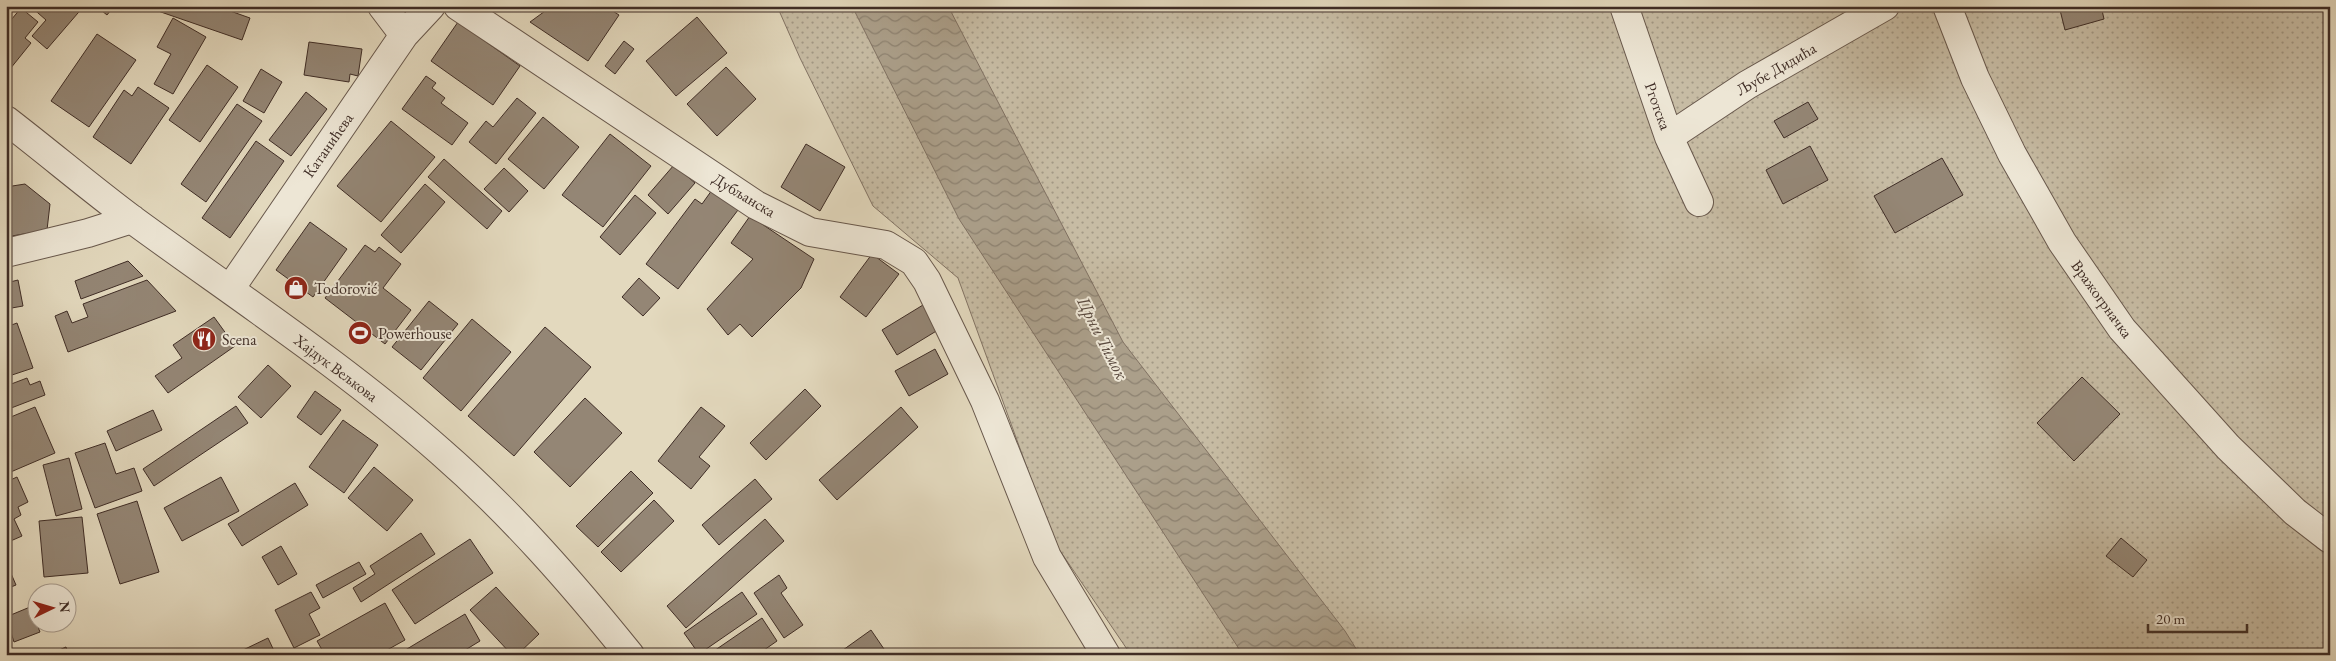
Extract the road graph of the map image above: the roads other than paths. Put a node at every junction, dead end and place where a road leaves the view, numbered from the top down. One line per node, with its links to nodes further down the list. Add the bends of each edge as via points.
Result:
1 (382, 6): 7 (street)
2 (431, 6): 7 (street, Катанићева)
3 (458, 6): 16 (street, Дубљанска, via 756,205 810,232 886,245 914,262 927,281 985,401 1047,557)
4 (1624, 6): 9 (street, Рготска)
5 (1885, 6): 9 (street, Љубе Дидића, via 1747,85)
6 (1947, 6): 14 (street, Вражогрначка, via 1975,78 2012,154 2062,242 2122,329 2228,447 2295,512)
7 (404, 35): 13 (street, Катанићева)
8 (6, 120): 11 (street, Хајдук Вељкова)
9 (1669, 137): 10 (street, Рготска)
10 (1699, 202)
11 (132, 219): 12 (street); 13 (street, Хајдук Вељкова)
12 (6, 252)
13 (230, 289): 15 (street, Хајдук Вељкова, via 396,414 477,484 556,566)
14 (2330, 539)
15 (630, 655)
16 (1106, 655)

